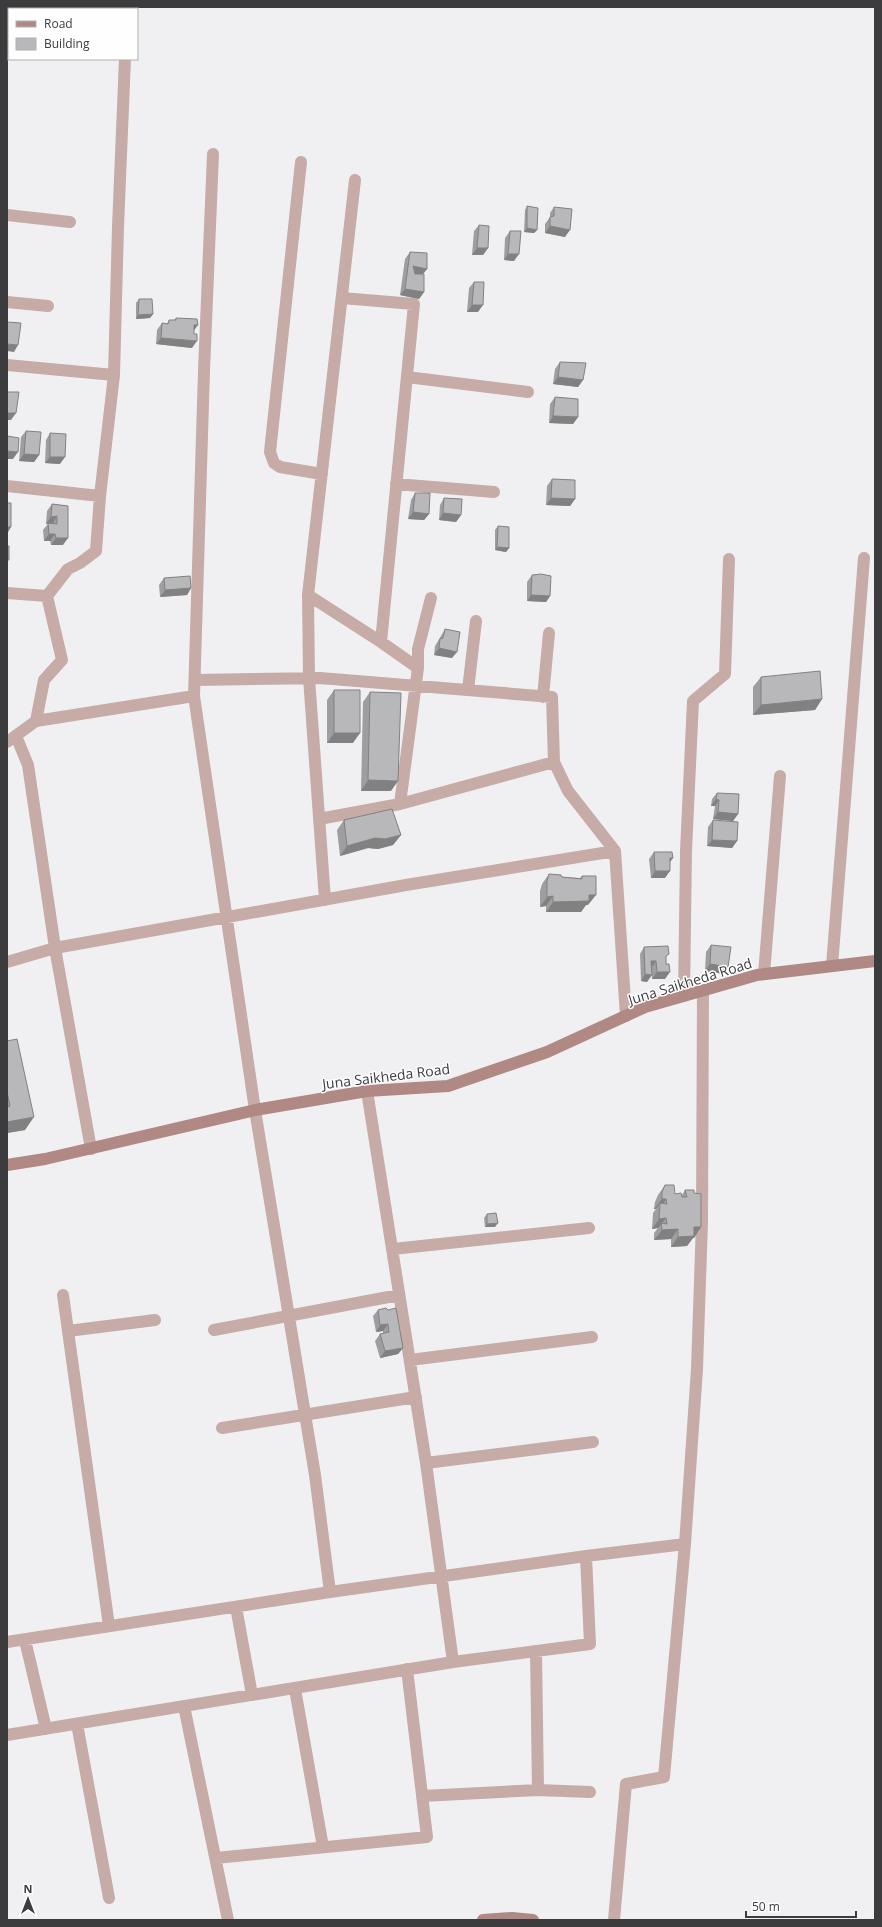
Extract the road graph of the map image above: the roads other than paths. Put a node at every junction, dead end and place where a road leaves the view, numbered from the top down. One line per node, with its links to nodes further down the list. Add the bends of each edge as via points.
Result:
1 (125, 60): 11 (street)
2 (213, 154): 30 (street)
3 (301, 162): 14 (street, via 270,452 274,463 280,467)
4 (355, 180): 7 (street)
5 (7, 215): 6 (street)
6 (70, 222)
7 (342, 298): 12 (street, via 414,304); 14 (street)
8 (7, 302): 9 (street)
9 (48, 306)
10 (7, 365): 11 (street)
11 (114, 375): 18 (street)
12 (407, 377): 13 (street); 15 (street)
13 (528, 392)
14 (322, 474): 22 (street)
15 (396, 484): 17 (street); 27 (street)
16 (7, 486): 18 (street)
17 (494, 492)
18 (100, 496): 23 (street, via 96,551 68,569)
19 (864, 558): 47 (street)
20 (729, 559): 50 (street, via 725,674 693,700 686,850)
21 (7, 592): 23 (street)
22 (308, 595): 27 (street); 29 (street)
23 (47, 596): 35 (street, via 62,660 44,680)
24 (431, 598): 28 (street, via 418,649)
25 (476, 621): 32 (street)
26 (549, 633): 34 (street)
27 (381, 642): 28 (street)
28 (418, 668): 31 (street)
29 (308, 678): 30 (street); 31 (street); 40 (street)
30 (195, 680): 33 (street)
31 (415, 686): 32 (street); 39 (street)
32 (468, 690): 34 (street)
33 (194, 696): 35 (street); 43 (street)
34 (543, 697): 37 (street, via 552,697)
35 (36, 721): 36 (street)
36 (11, 739): 44 (street, via 28,765)
37 (554, 762): 39 (street); 41 (street, via 568,791)
38 (780, 776): 48 (street)
39 (400, 804): 40 (street)
40 (319, 819): 42 (street)
41 (615, 851): 42 (street); 51 (street)
42 (325, 900): 43 (street)
43 (227, 918): 44 (street); 53 (street)
44 (55, 948): 46 (street); 54 (street)
45 (875, 961): 47 (main road, Juna Saikheda Road)
46 (7, 962)
47 (832, 966): 48 (main road, Juna Saikheda Road)
48 (764, 974): 49 (main road, Juna Saikheda Road)
49 (703, 991): 50 (main road, Juna Saikheda Road); 71 (street, via 702,1222 698,1369)
50 (684, 996): 51 (main road, Juna Saikheda Road)
51 (626, 1016): 52 (main road, Juna Saikheda Road, via 547,1052 448,1086)
52 (367, 1091): 53 (main road, Juna Saikheda Road); 57 (street)
53 (255, 1110): 54 (main road, Juna Saikheda Road); 60 (street)
54 (91, 1149): 55 (main road, Juna Saikheda Road)
55 (7, 1165)
56 (589, 1228): 57 (street)
57 (393, 1249): 59 (street)
58 (63, 1295): 63 (street)
59 (399, 1295): 60 (street); 65 (street)
60 (289, 1316): 62 (street); 67 (street)
61 (154, 1320): 63 (street)
62 (214, 1330)
63 (68, 1331): 76 (street)
64 (592, 1337): 65 (street)
65 (410, 1360): 66 (street)
66 (416, 1397): 67 (street); 70 (street)
67 (305, 1415): 68 (street); 74 (street)
68 (222, 1428)
69 (592, 1442): 70 (street)
70 (426, 1463): 73 (street)
71 (685, 1544): 72 (street); 97 (street, via 664,1777 626,1784)
72 (586, 1556): 73 (street); 79 (street, via 590,1644)
73 (440, 1577): 74 (street); 80 (street)
74 (330, 1592): 75 (street)
75 (236, 1607): 76 (street); 83 (street)
76 (109, 1626): 77 (street)
77 (25, 1640): 78 (street); 86 (street)
78 (7, 1642)
79 (536, 1651): 80 (street); 88 (street)
80 (453, 1662): 81 (street)
81 (408, 1669): 82 (street); 90 (street)
82 (295, 1689): 83 (street); 91 (street)
83 (252, 1695): 84 (street)
84 (184, 1706): 85 (street); 92 (street)
85 (77, 1724): 86 (street); 93 (street)
86 (46, 1729): 87 (street)
87 (7, 1735)
88 (538, 1790): 89 (street); 90 (street)
89 (590, 1792)
90 (422, 1796): 91 (street, via 427,1837)
91 (323, 1847): 92 (street)
92 (216, 1858): 94 (street)
93 (109, 1898)
94 (228, 1920)
95 (483, 1920): 96 (main road)
96 (533, 1920)
97 (614, 1920)

